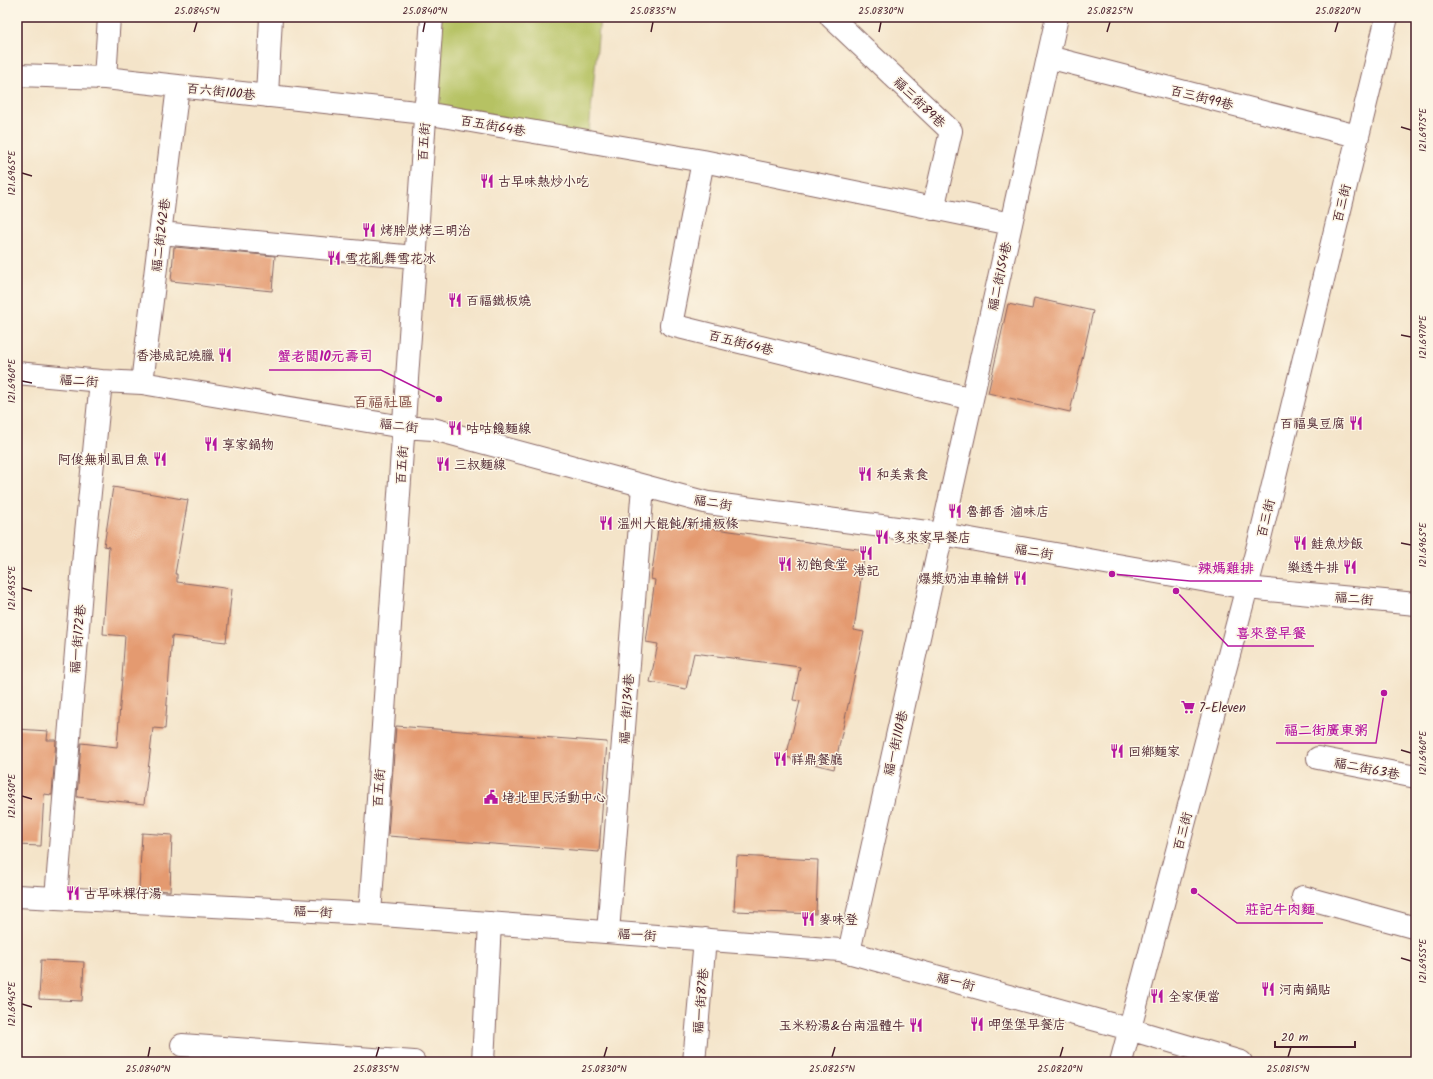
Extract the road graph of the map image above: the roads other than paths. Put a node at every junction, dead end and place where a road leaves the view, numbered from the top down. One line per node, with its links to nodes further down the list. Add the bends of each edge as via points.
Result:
1 (109, 17): 9 (street)
2 (271, 17): 11 (street)
3 (432, 17): 12 (street, 百五街)
4 (831, 17): 15 (street, 福三街89巷, via 951,132)
5 (1057, 17): 7 (street, 福二街154巷)
6 (1387, 17): 13 (street, 百三街)
7 (1048, 57): 13 (street, 百三街99巷); 16 (street, 福二街154巷)
8 (17, 75): 9 (street, 百六街100巷)
9 (105, 78): 10 (street, 百六街100巷)
10 (178, 86): 11 (street, 百六街100巷); 17 (street, 福二街242巷)
11 (267, 96): 12 (street, 百六街100巷)
12 (425, 113): 14 (street, 百五街64巷); 18 (street, 百五街)
13 (1357, 136): 26 (street, 百三街)
14 (703, 161): 15 (street, 百五街64巷); 22 (street, 百五街64巷, via 671,324)
15 (933, 209): 16 (street, 百五街64巷)
16 (1011, 224): 22 (street, 福二街154巷)
17 (161, 233): 18 (street); 21 (street, 福二街242巷)
18 (415, 257): 23 (street, 百五街)
19 (17, 373): 20 (street, 福二街)
20 (101, 382): 21 (street, 福二街); 32 (street, 福一街172巷, via 83,561)
21 (142, 383): 23 (street, 福二街)
22 (972, 399): 25 (street, 福二街154巷)
23 (403, 427): 24 (street, 福二街, via 433,429); 33 (street, 百五街)
24 (643, 486): 25 (street, 福二街, via 708,503); 36 (street, 福一街134巷)
25 (942, 534): 26 (street, 福二街); 38 (street, 福一街110巷)
26 (1247, 588): 27 (street, 福二街); 39 (street, 百三街)
27 (1416, 604)
28 (1318, 758): 29 (street, 福二街63巷)
29 (1416, 777)
30 (17, 896): 32 (street, 福一街)
31 (1303, 897): 35 (street)
32 (56, 898): 33 (street, 福一街)
33 (370, 914): 34 (street, 福一街)
34 (490, 923): 36 (street, 福一街); 42 (street)
35 (1416, 928)
36 (608, 932): 37 (street, 福一街)
37 (705, 939): 38 (street, 福一街); 43 (street, 福一街87巷)
38 (849, 952): 39 (street, 福一街)
39 (1129, 1029): 44 (street, 百三街); 45 (street, 福一街)
40 (182, 1045): 41 (street)
41 (414, 1062)
42 (483, 1062)
43 (694, 1062)
44 (1121, 1062)
45 (1242, 1062)

